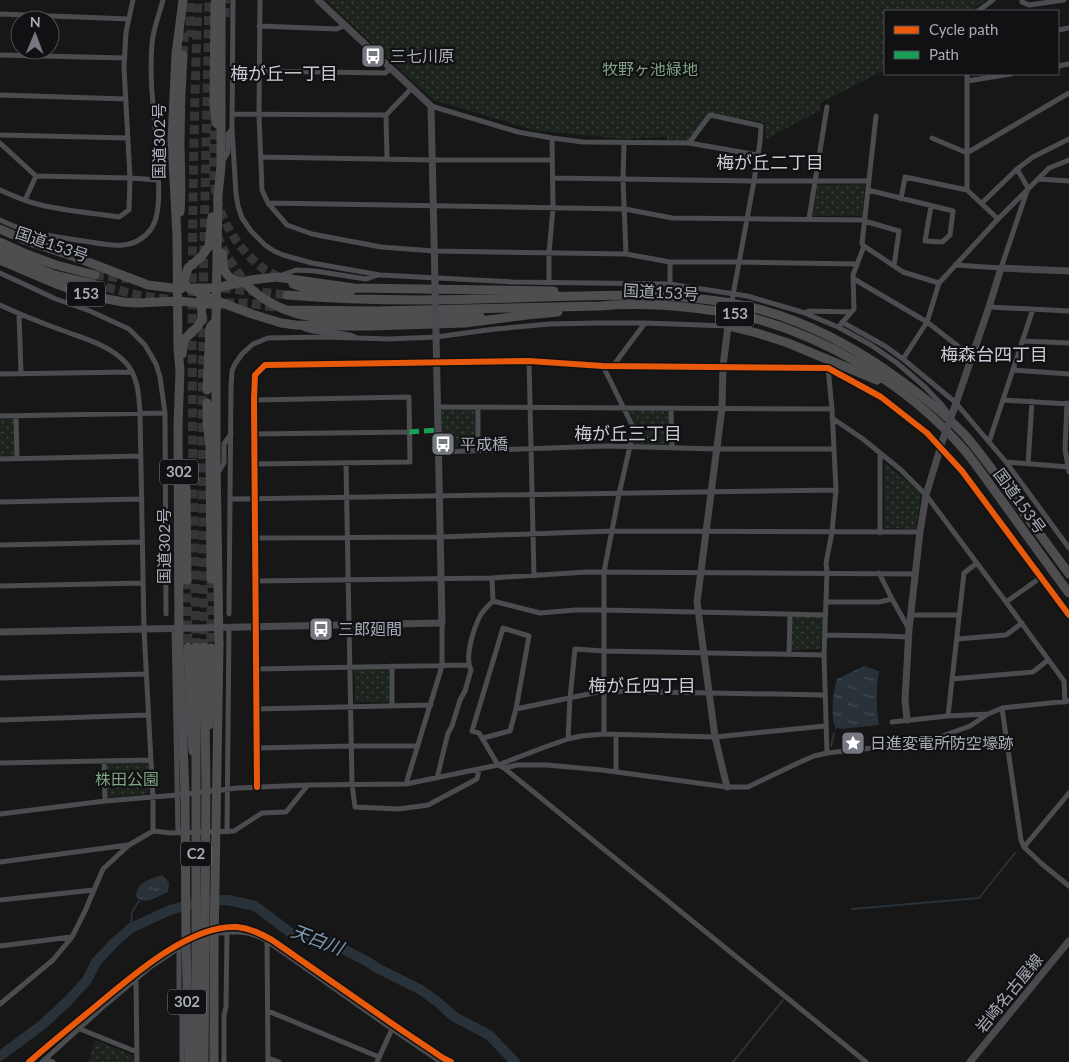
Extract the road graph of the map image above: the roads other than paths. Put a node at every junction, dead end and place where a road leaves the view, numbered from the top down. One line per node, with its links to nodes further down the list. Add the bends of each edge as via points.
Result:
1 (133, 0): 15 (street)
2 (167, 0): 12 (street)
3 (183, 0): 84 (highway, 国道302号 / 302, via 176,54 172,140)
4 (215, 0): 45 (highway, via 214,107)
5 (220, 0): 45 (highway, 国道302号 / 302)
6 (233, 0): 32 (street)
7 (260, 0): 17 (street)
8 (318, 0): 16 (street)
9 (993, 0): 13 (street)
10 (1022, 0): 11 (street, via 1029,5)
11 (1064, 0)
12 (162, 2): 60 (street, via 152,45)
13 (979, 10)
14 (0, 14): 15 (street)
15 (129, 19): 20 (street)
16 (345, 25): 17 (street, via 337,29); 21 (street)
17 (259, 26): 22 (street)
18 (183, 55): 84 (highway, via 180,101 182,194)
19 (0, 56): 20 (street)
20 (125, 58): 29 (street)
21 (390, 68): 22 (street, via 385,73); 26 (street)
22 (259, 71): 33 (street)
23 (967, 75): 25 (street)
24 (1005, 75): 25 (street)
25 (967, 81): 46 (street)
26 (412, 88): 30 (street); 34 (street)
27 (1069, 93): 46 (street)
28 (0, 95): 29 (street)
29 (126, 99): 38 (street)
30 (431, 106): 39 (street, via 518,132); 50 (street)
31 (828, 107): 64 (street)
32 (232, 114): 33 (street); 36 (street)
33 (259, 115): 34 (street); 48 (street)
34 (386, 116): 49 (street)
35 (876, 116): 62 (street)
36 (232, 129): 53 (street, via 228,134 228,152); 101 (street, via 238,206 242,218 265,245 283,255 312,263)
37 (0, 135): 38 (street)
38 (128, 138): 56 (street)
39 (552, 138): 43 (street); 51 (street)
40 (932, 138): 46 (street)
41 (1069, 140): 54 (street, via 1033,157)
42 (0, 143): 55 (street)
43 (624, 143): 44 (street); 58 (street)
44 (689, 144): 47 (street); 47 (street, via 710,115 760,126)
45 (221, 148): 53 (highway, 国道302号 / 302)
46 (967, 153): 68 (street)
47 (758, 155): 61 (street)
48 (261, 157): 49 (street); 72 (street, via 262,190)
49 (387, 159): 50 (street)
50 (432, 160): 51 (street); 74 (street)
51 (552, 160): 57 (street)
52 (1069, 160): 59 (street, via 1049,168)
53 (220, 168): 69 (highway, 国道302号 / 302); 111 (highway, 302, via 214,189 209,246 188,268)
54 (1017, 169): 65 (street); 73 (street)
55 (36, 176): 56 (street); 71 (street)
56 (130, 178): 60 (street); 71 (street, via 129,210 119,217 63,210)
57 (553, 178): 58 (street); 76 (street)
58 (623, 179): 61 (street); 77 (street)
59 (1038, 179): 63 (street); 65 (street)
60 (158, 180): 81 (street, via 157,215 152,229 143,238 126,246 32,232)
61 (754, 181): 64 (street); 79 (street)
62 (868, 181): 64 (street); 67 (street)
63 (1069, 181)
64 (815, 182): 80 (street)
65 (1028, 188): 78 (street); 97 (street)
66 (0, 190): 71 (street)
67 (868, 190): 70 (street); 82 (street)
68 (967, 190): 70 (street, via 905,177); 73 (street)
69 (218, 195): 105 (highway, 302, via 222,209 223,270 229,278); 112 (highway, 国道302号 / 302)
70 (901, 199): 75 (street)
71 (25, 200)
72 (268, 203): 74 (street); 88 (street, via 287,225 312,234 381,247)
73 (982, 203): 78 (street)
74 (433, 206): 76 (street); 88 (street)
75 (931, 206): 75 (street, via 953,211 950,235 942,242 925,241)
76 (552, 208): 77 (street); 89 (street)
77 (625, 209): 79 (street, via 672,218); 90 (street)
78 (998, 218): 95 (street)
79 (748, 219): 80 (street); 93 (street)
80 (809, 219): 82 (street)
81 (0, 220)
82 (864, 221): 86 (street); 96 (street, via 898,231)
83 (0, 229): 111 (highway, 153, via 27,242 148,284)
84 (177, 237): 111 (highway, 国道302号 / 302, via 178,274)
85 (0, 242): 100 (highway, 国道153号 / 153, via 56,265)
86 (864, 246): 94 (street); 96 (street)
87 (0, 250): 108 (highway, 国道153号 / 153, via 54,275)
88 (434, 251): 89 (street); 104 (street)
89 (549, 253): 90 (street); 106 (street)
90 (626, 254): 92 (street)
91 (0, 260): 118 (highway, 153, via 91,296 138,303)
92 (670, 262): 93 (street); 110 (street)
93 (738, 262): 94 (street); 113 (street)
94 (857, 264): 103 (street)
95 (955, 265): 97 (street); 107 (street)
96 (894, 266): 107 (street)
97 (1002, 268): 98 (street); 121 (street)
98 (1069, 271)
99 (0, 273): 169 (street, via 129,329 145,345 156,364)
100 (95, 275)
101 (380, 275): 102 (street, via 366,279 296,270); 104 (street)
102 (276, 277): 105 (highway, 153); 115 (highway, 153, via 354,288)
103 (854, 279): 126 (street, via 854,310); 130 (street)
104 (435, 280): 106 (street); 135 (street, bridge)
105 (244, 283): 112 (highway, 153); 129 (highway, via 271,303 314,317)
106 (549, 283): 110 (street)
107 (939, 283): 130 (street)
108 (92, 284)
109 (294, 284): 117 (highway, via 360,295)
110 (670, 284): 113 (street)
111 (183, 287): 112 (highway, 153); 116 (highway, 153); 118 (highway, 国道302号 / 302)
112 (216, 288): 116 (highway); 122 (highway, 国道302号 / 302)
113 (733, 294): 127 (street); 133 (street, bridge)
114 (287, 295): 117 (highway, 国道153号 / 153, via 403,301)
115 (597, 295): 117 (highway, 国道153号 / 153); 176 (highway, 国道153号 / 153, via 664,296 726,302 789,319 835,338 868,357 920,394)
116 (203, 299): 118 (highway, 153); 122 (highway, 153); 148 (highway, 302, via 202,319 184,340)
117 (494, 299)
118 (178, 301): 148 (highway, 国道302号 / 302)
119 (0, 304): 128 (street)
120 (600, 306): 124 (highway, 国道153号 / 153, via 377,312); 129 (highway, 153); 153 (highway, 国道153号 / 153, via 670,306 731,313 804,335 835,349)
121 (989, 307): 123 (street); 139 (street)
122 (216, 309): 132 (highway, 153, via 234,308 281,323); 154 (highway, via 210,328); 196 (highway, 国道302号 / 302)
123 (1033, 309): 125 (street); 137 (street)
124 (287, 310)
125 (1069, 311)
126 (850, 312): 127 (street); 134 (street)
127 (805, 313): 134 (street)
128 (19, 314): 149 (street, via 103,346 126,363); 150 (street)
129 (528, 315): 132 (highway, 153, via 465,323)
130 (927, 322): 139 (street); 140 (street)
131 (645, 323): 133 (street); 135 (street, via 550,324); 144 (street)
132 (296, 324): 136 (street, via 312,332 348,334)
133 (728, 325): 145 (street); 153 (highway, via 788,343)
134 (840, 325): 140 (street, via 885,346); 176 (street, via 925,387)
135 (436, 336): 136 (street); 141 (street)
136 (358, 338): 174 (street, via 268,338 253,344 242,354 232,371)
137 (1022, 341): 138 (street); 147 (street)
138 (1069, 344)
139 (972, 357): 160 (street)
140 (902, 359): 160 (street)
141 (437, 361): 142 (street); 155 (street, via 265,365 255,376); 161 (street)
142 (529, 361): 143 (street); 163 (street)
143 (603, 366): 144 (street); 164 (street)
144 (613, 366): 145 (street)
145 (723, 366): 146 (street); 166 (street)
146 (828, 368): 167 (street); 179 (street, via 881,397)
147 (1013, 370): 152 (street); 156 (street)
148 (180, 371): 178 (highway, 国道302号 / 302)
149 (131, 372): 150 (street); 168 (street, via 136,382)
150 (21, 373): 151 (street)
151 (0, 374)
152 (1069, 374)
153 (894, 386): 237 (highway, 国道153号 / 153, via 966,452)
154 (207, 390)
155 (254, 400): 173 (street, via 408,397); 175 (street)
156 (1003, 400): 158 (street); 177 (street)
157 (207, 402): 232 (highway)
158 (1032, 402): 159 (street); 194 (street)
159 (1068, 404): 195 (street, via 1065,449)
160 (954, 406): 177 (street); 179 (street, bridge)
161 (438, 407): 162 (street); 186 (street)
162 (478, 407): 163 (street); 185 (street)
163 (530, 407): 164 (street); 183 (street)
164 (623, 408): 165 (street); 180 (street, via 634,428)
165 (671, 408): 166 (street); 181 (street)
166 (722, 408): 167 (street); 184 (street)
167 (832, 408): 172 (street)
168 (140, 413): 169 (street); 171 (street); 188 (street)
169 (164, 413): 244 (street)
170 (0, 416): 171 (street)
171 (16, 416): 190 (street)
172 (832, 418): 182 (street); 187 (street)
173 (409, 432): 175 (street); 192 (street, via 410,462)
174 (231, 433): 196 (street, via 224,444 224,463); 205 (street)
175 (254, 434): 193 (street)
176 (964, 434): 226 (highway, 国道153号 / 153)
177 (989, 442): 191 (street)
178 (178, 443): 231 (highway, via 186,490); 258 (highway, 国道302号 / 302)
179 (942, 443): 201 (street); 229 (street)
180 (630, 446): 181 (street); 183 (street); 199 (street)
181 (672, 448): 184 (street)
182 (834, 448): 184 (street); 197 (street)
183 (531, 449): 185 (street); 200 (street)
184 (717, 449): 198 (street)
185 (478, 450): 186 (street)
186 (439, 452): 202 (street)
187 (880, 453): 201 (street); 212 (street)
188 (141, 456): 190 (street); 204 (street)
189 (0, 459): 190 (street)
190 (17, 459)
191 (1006, 462): 194 (street); 219 (street)
192 (346, 463): 193 (street); 203 (street)
193 (254, 464): 206 (street)
194 (1028, 464): 195 (street)
195 (1068, 468)
196 (216, 474): 255 (highway, 国道302号 / 302)
197 (836, 490): 198 (street); 210 (street)
198 (712, 492): 199 (street); 209 (street)
199 (618, 494): 200 (street); 208 (street)
200 (532, 495): 202 (street); 213 (street)
201 (926, 495): 211 (street); 220 (street)
202 (440, 496): 203 (street); 214 (street)
203 (347, 498): 206 (street); 216 (street)
204 (142, 499): 207 (street); 217 (street)
205 (231, 499): 206 (street); 245 (street)
206 (254, 499): 215 (street)
207 (0, 502)
208 (612, 531): 209 (street); 213 (street); 221 (street)
209 (707, 531): 210 (street); 223 (street)
210 (832, 532): 212 (street); 222 (street)
211 (920, 532): 212 (street); 225 (street)
212 (880, 533)
213 (533, 534): 214 (street); 227 (street)
214 (441, 537): 216 (street); 230 (street)
215 (255, 538): 216 (street); 234 (street)
216 (348, 538): 233 (street)
217 (142, 542): 218 (street); 235 (street)
218 (0, 545)
219 (1069, 548)
220 (977, 563): 241 (street); 249 (street, via 964,573)
221 (604, 572): 223 (street); 227 (street); 242 (street)
222 (827, 572): 223 (street); 224 (street); 240 (street)
223 (701, 573): 243 (street)
224 (879, 573): 225 (street); 238 (street)
225 (916, 574): 247 (street)
226 (1069, 574)
227 (534, 576): 228 (street)
228 (492, 578): 230 (street); 239 (street)
229 (1040, 578): 241 (street); 250 (street)
230 (442, 579): 233 (street); 251 (street)
231 (187, 580)
232 (211, 580)
233 (348, 580): 234 (street); 253 (street)
234 (255, 581): 254 (street)
235 (143, 583): 236 (street); 257 (street)
236 (0, 586)
237 (1069, 593)
238 (892, 599): 240 (street); 260 (street)
239 (493, 601): 242 (street, via 540,613); 269 (street, via 480,617)
240 (826, 602): 248 (street)
241 (1006, 602): 252 (street)
242 (604, 610): 243 (street); 264 (street)
243 (698, 612): 246 (street); 265 (street)
244 (166, 614)
245 (229, 614)
246 (790, 614): 248 (street); 266 (street)
247 (911, 614): 249 (street); 260 (street)
248 (826, 615): 261 (street)
249 (959, 615): 262 (street)
250 (1069, 615)
251 (442, 623): 253 (street); 271 (street)
252 (1022, 623): 262 (street, via 1006,635); 268 (street)
253 (349, 625): 254 (street); 272 (street)
254 (256, 627): 256 (street); 273 (street)
255 (218, 628): 256 (street); 258 (street); 263 (highway, 国道302号 / 302)
256 (229, 628): 317 (street)
257 (144, 629): 258 (street); 259 (street); 274 (street)
258 (176, 629): 263 (highway, 国道302号 / 302); 319 (street)
259 (0, 632)
260 (909, 633): 261 (street); 292 (street)
261 (825, 636): 267 (street)
262 (957, 638): 276 (street)
263 (200, 646): 337 (highway, 国道302号 / 302, bridge, via 185,794); 352 (highway, C2, bridge, via 196,783); 353 (highway, C2, bridge, via 205,776); 354 (highway, 国道302号 / 302, bridge, via 214,946)
264 (604, 651): 265 (street); 277 (street); 280 (street, via 575,649)
265 (704, 652): 266 (street); 278 (street)
266 (790, 654): 267 (street)
267 (824, 655): 279 (street)
268 (1048, 660): 276 (street, via 1033,672); 281 (street, via 1064,681)
269 (468, 665): 271 (street); 311 (street, via 471,670 448,733)
270 (392, 666): 271 (street); 272 (street); 284 (street)
271 (442, 666): 282 (street)
272 (350, 667): 273 (street); 283 (street)
273 (256, 669): 286 (street)
274 (146, 674): 275 (street); 289 (street)
275 (0, 678)
276 (952, 679): 290 (street)
277 (604, 691): 278 (street); 280 (street); 295 (street)
278 (710, 692): 279 (street); 297 (street)
279 (825, 695): 294 (street)
280 (570, 698): 287 (street); 299 (street)
281 (1067, 702): 285 (street)
282 (431, 705): 284 (street); 301 (street)
283 (351, 706): 284 (street); 286 (street); 300 (street)
284 (392, 706)
285 (1002, 708): 288 (street); 327 (street)
286 (256, 709): 302 (street)
287 (516, 709): 298 (street, via 510,731); 298 (street, via 529,636 503,628 472,731)
288 (988, 714): 290 (street); 303 (street, via 970,726 926,742)
289 (148, 715): 291 (street); 304 (street)
290 (948, 716): 292 (street)
291 (0, 720)
292 (907, 720): 293 (street)
293 (892, 722)
294 (825, 726): 297 (street); 303 (street)
295 (604, 734): 296 (street); 299 (street)
296 (616, 735): 297 (street); 310 (street)
297 (715, 737): 316 (street)
298 (483, 738): 307 (street)
299 (568, 739): 307 (street)
300 (351, 746): 301 (street); 302 (street); 312 (street)
301 (418, 746): 313 (street)
302 (256, 748): 315 (street)
303 (826, 753): 316 (street, via 748,787)
304 (150, 760): 305 (street); 320 (street)
305 (104, 761): 306 (street); 321 (street)
306 (0, 763)
307 (498, 765): 308 (street); 309 (street)
308 (504, 768): 310 (street, via 517,764 547,765); 358 (street)
309 (479, 770): 311 (street); 312 (street, via 477,780 428,805 399,809 356,807)
310 (616, 772): 316 (street)
311 (437, 778): 313 (street)
312 (352, 784): 313 (street); 314 (street)
313 (406, 784)
314 (308, 785): 315 (street); 324 (street, via 286,812 262,813)
315 (257, 787): 317 (street)
316 (726, 787)
317 (227, 789): 319 (street); 324 (street)
318 (1069, 793): 327 (street)
319 (177, 795): 320 (street); 325 (street)
320 (153, 798): 321 (street); 323 (street)
321 (105, 802): 322 (street)
322 (0, 814)
323 (153, 831): 325 (street); 326 (street)
324 (227, 832): 325 (street)
325 (178, 833)
326 (128, 845): 328 (street); 330 (street, via 103,869)
327 (1024, 847): 329 (street)
328 (0, 862)
329 (1069, 886)
330 (94, 890): 331 (street); 334 (street)
331 (0, 900)
332 (227, 932): 333 (street); 335 (street, via 253,934); 355 (street)
333 (220, 933)
334 (72, 937): 338 (street); 340 (street, via 53,960)
335 (267, 941): 341 (street); 343 (street)
336 (1069, 942): 359 (street, 岩崎名古屋線)
337 (183, 945): 339 (street); 350 (street, via 179,1010 182,1016); 351 (highway, 国道302号 / 302)
338 (0, 946)
339 (136, 980): 342 (street); 344 (street)
340 (0, 1004)
341 (268, 1011): 345 (street); 347 (street)
342 (80, 1029): 344 (street); 346 (street)
343 (392, 1029): 345 (street); 357 (street)
344 (137, 1052): 349 (street)
345 (378, 1059)
346 (44, 1060): 348 (street)
347 (268, 1060): 356 (street)
348 (53, 1062)
349 (137, 1062)
350 (182, 1062)
351 (189, 1062)
352 (196, 1062)
353 (204, 1062)
354 (214, 1062)
355 (224, 1062)
356 (279, 1062)
357 (441, 1062)
358 (866, 1062)
359 (970, 1062)

